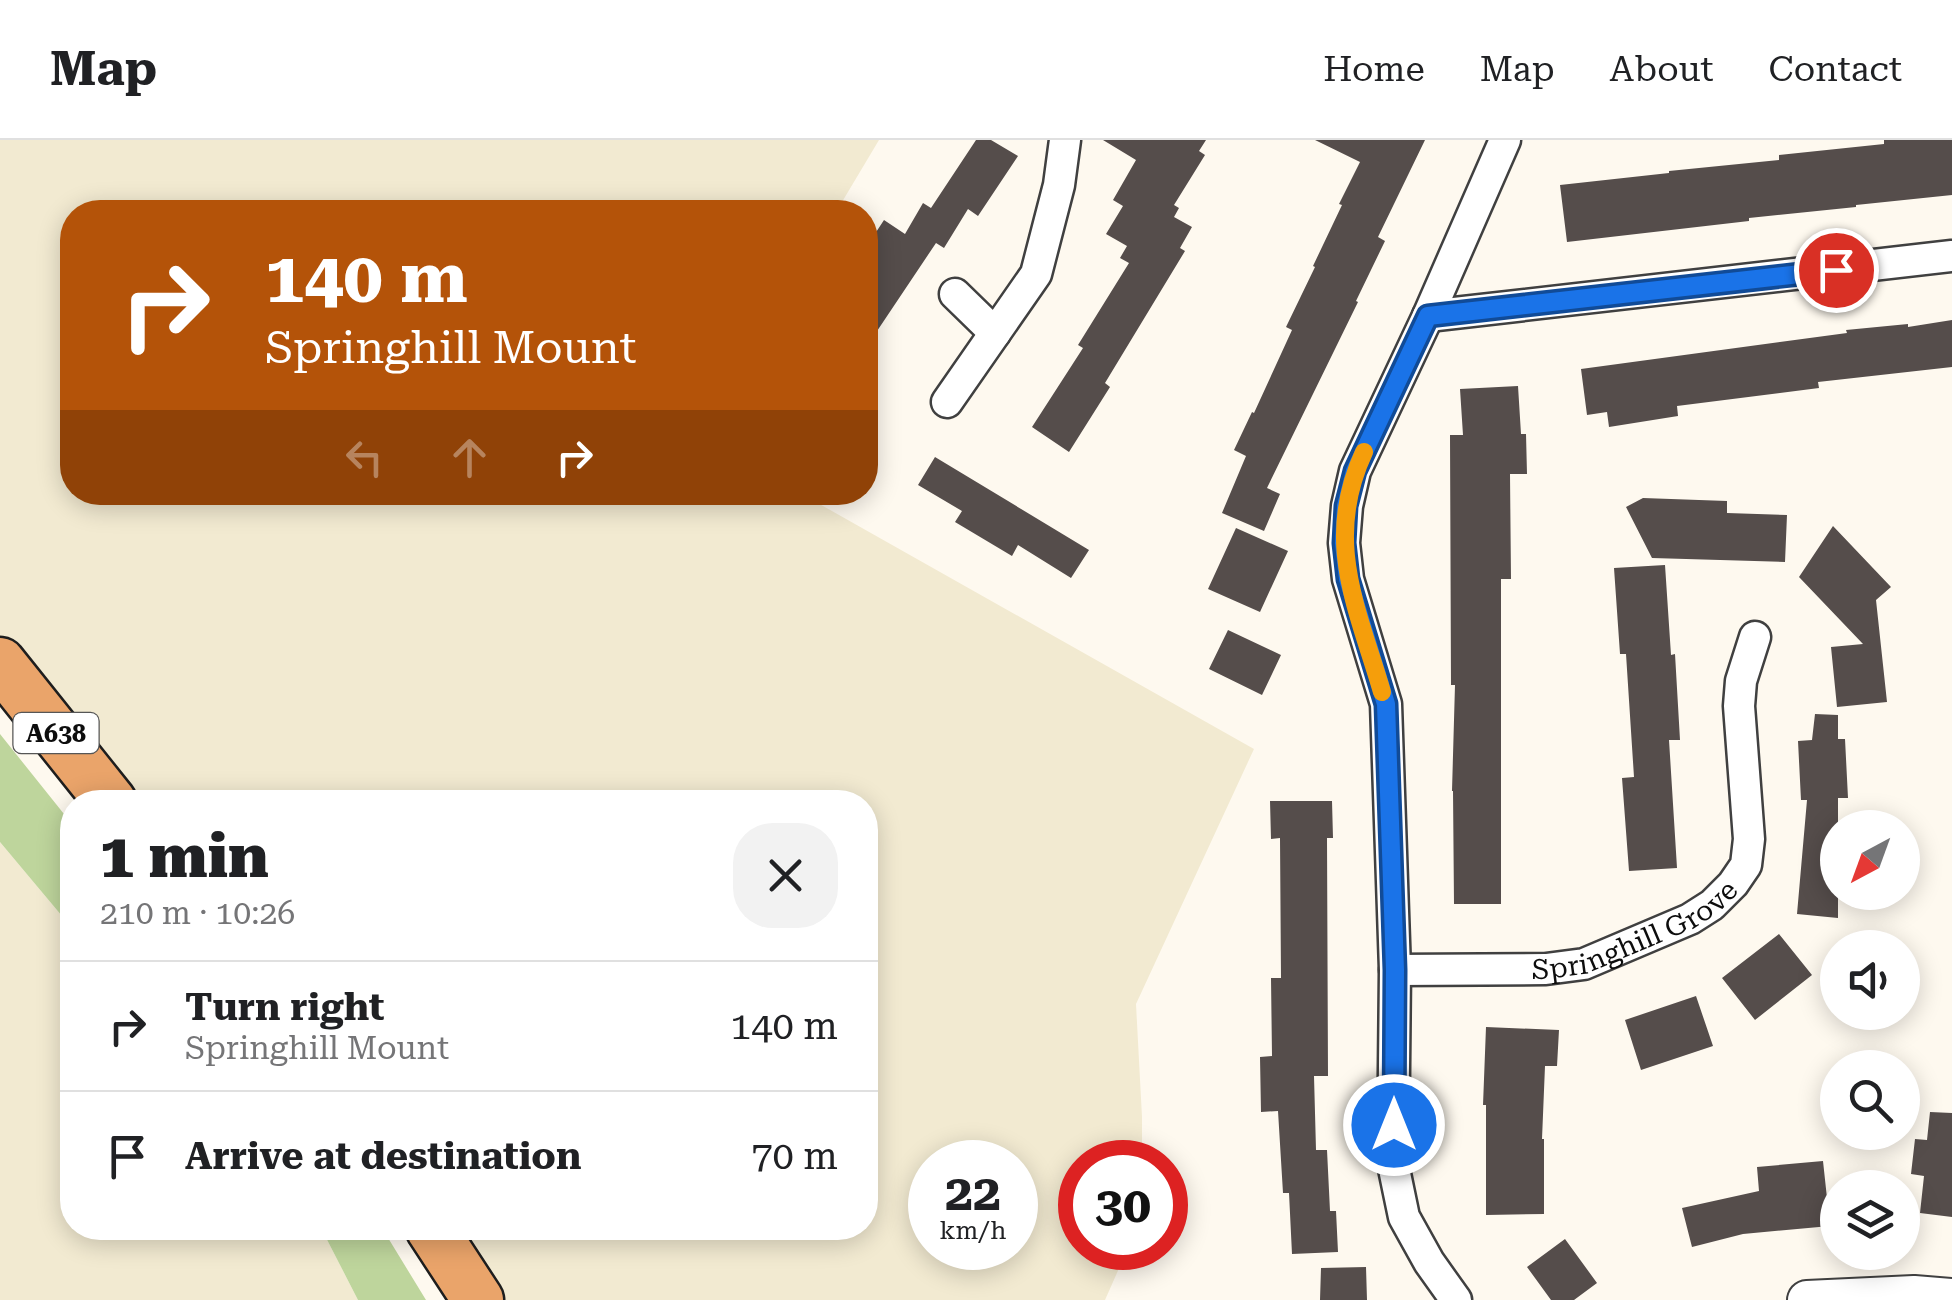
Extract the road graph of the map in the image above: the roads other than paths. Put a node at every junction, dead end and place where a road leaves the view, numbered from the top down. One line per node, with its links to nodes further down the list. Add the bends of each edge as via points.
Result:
1 (1065, 140): 6 (street, via 1036,274)
2 (1505, 140): 5 (street)
3 (1952, 256): 5 (street)
4 (955, 294): 6 (street)
5 (1428, 316): 11 (street, via 1355,471 1344,543 1348,579 1386,704)
6 (995, 333): 7 (street)
7 (947, 402)
8 (1756, 637): 11 (street, Springhill Grove, via 1739,706 1746,864 1712,906 1584,964)
9 (0, 663): 10 (highway, A638)
10 (101, 790)
11 (1395, 970): 15 (street, via 1397,1182 1404,1218)
12 (438, 1240): 14 (highway)
13 (1952, 1298): 16 (street)
14 (478, 1300)
15 (1456, 1300)
16 (1807, 1300)

